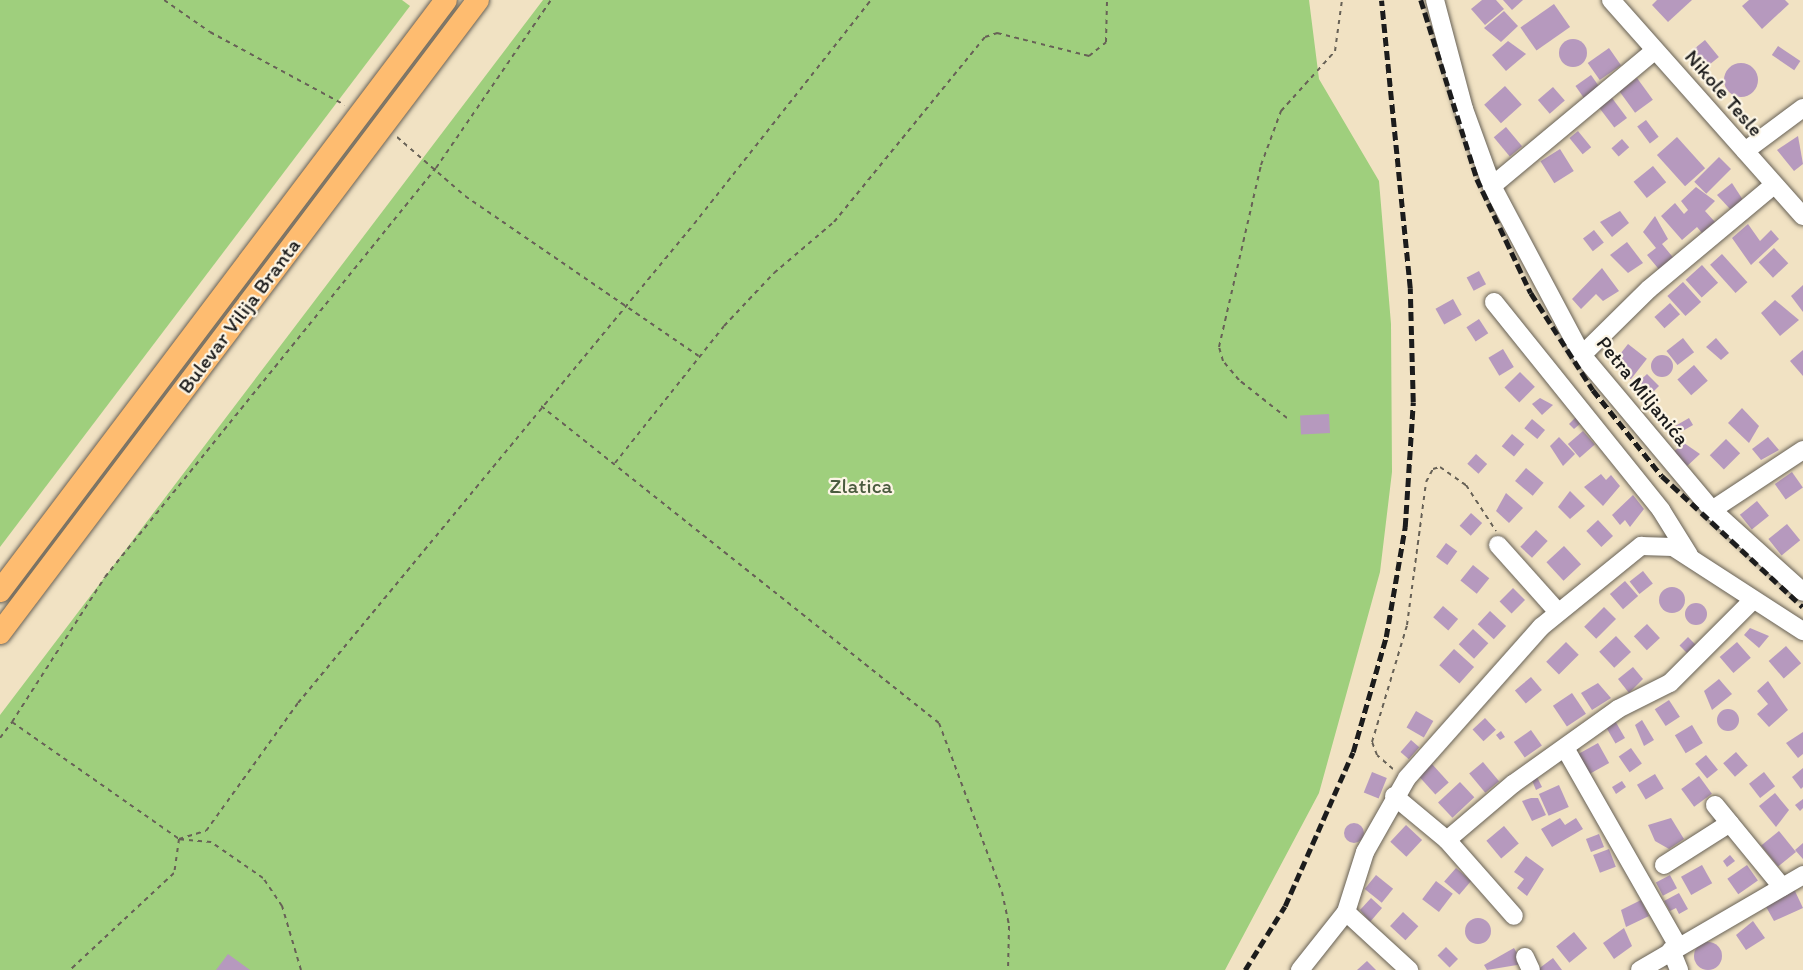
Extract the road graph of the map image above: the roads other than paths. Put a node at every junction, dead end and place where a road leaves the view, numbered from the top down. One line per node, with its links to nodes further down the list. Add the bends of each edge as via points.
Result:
1 (446, 0): 19 (main road, Bulevar Vilija Branta)
2 (477, 0): 24 (main road, Bulevar Vilija Branta)
3 (1435, 0): 9 (street, Petra Miljanića, via 1464,109)
4 (1611, 0): 5 (street, Nikole Tesle)
5 (1655, 50): 7 (street, Nikole Tesle); 9 (street)
6 (1803, 108): 7 (street)
7 (1745, 151): 8 (street, Nikole Tesle)
8 (1774, 185): 10 (street, Nikole Tesle); 12 (street, via 1649,289)
9 (1492, 186): 12 (street, Petra Miljanića)
10 (1803, 216)
11 (1494, 302): 15 (street)
12 (1582, 355): 14 (street, Petra Miljanića)
13 (1800, 457): 14 (street)
14 (1712, 510): 20 (street, Petra Miljanića)
15 (1670, 525): 17 (street); 18 (street)
16 (1498, 545): 22 (street)
17 (1641, 546): 18 (street, via 1667,545); 22 (street)
18 (1690, 556): 21 (street)
19 (0, 591)
20 (1803, 591)
21 (1753, 600): 23 (street); 25 (street, via 1670,683 1618,709)
22 (1557, 611): 26 (street)
23 (1803, 631)
24 (0, 633)
25 (1565, 748): 29 (street, via 1513,784); 35 (street)
26 (1394, 796): 29 (street); 33 (street, via 1354,876)
27 (1715, 805): 28 (street)
28 (1730, 823): 30 (street); 32 (street)
29 (1447, 840): 34 (street)
30 (1664, 866)
31 (1803, 875): 32 (street)
32 (1782, 887): 35 (street)
33 (1346, 912): 36 (street); 37 (street)
34 (1514, 916)
35 (1674, 948): 38 (street); 39 (street)
36 (1300, 970)
37 (1409, 970)
38 (1640, 970)
39 (1679, 970)

